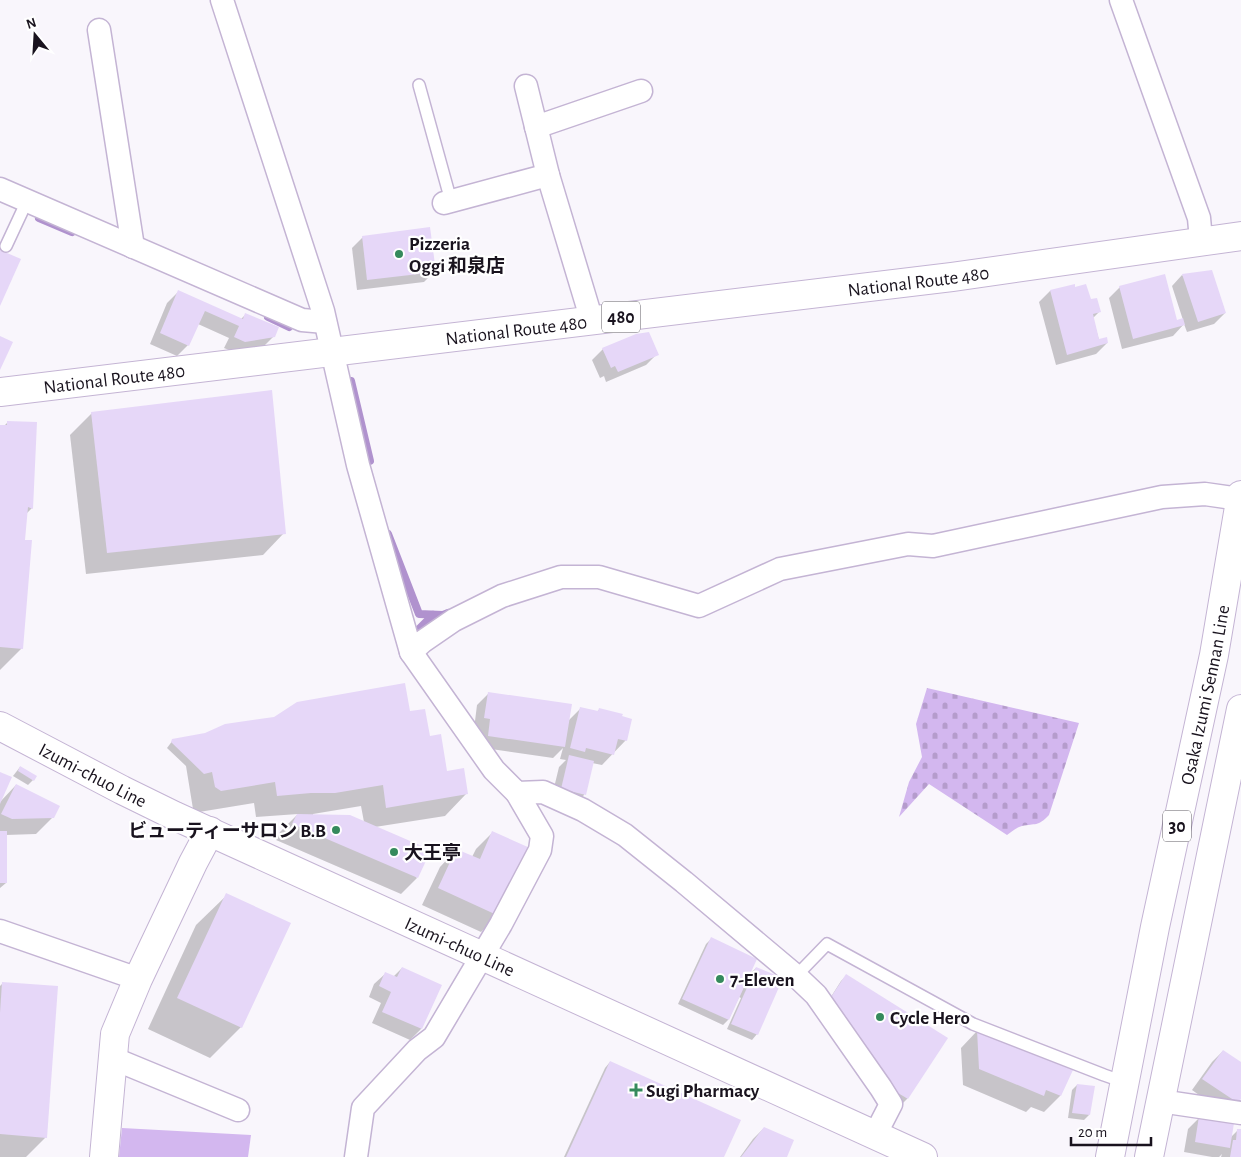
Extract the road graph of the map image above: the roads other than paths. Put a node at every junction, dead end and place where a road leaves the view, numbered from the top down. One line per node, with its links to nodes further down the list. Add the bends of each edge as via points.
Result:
1 (222, 0): 17 (street)
2 (1121, 0): 13 (street, via 1199,218)
3 (99, 30): 15 (street)
4 (419, 85): 10 (lane)
5 (526, 86): 7 (street)
6 (641, 91): 7 (street)
7 (536, 127): 8 (street)
8 (548, 175): 10 (street); 16 (street)
9 (0, 189): 11 (street)
10 (447, 202)
11 (25, 207): 14 (lane); 15 (street)
12 (1241, 236): 13 (main road, National Route 480 / 480)
13 (1201, 240): 16 (main road, National Route 480 / 480, via 952,277)
14 (6, 246)
15 (134, 247): 17 (street, via 302,320)
16 (592, 321): 18 (main road, National Route 480 / 480)
17 (325, 322): 18 (street)
18 (334, 352): 19 (main road, National Route 480 / 480); 21 (street, via 358,465)
19 (0, 392)
20 (1241, 497): 21 (street, via 1205,494 1162,497 933,546 908,544 780,569 699,606 599,577 561,577 502,596 462,616); 31 (main road, Osaka Izumi Sennan Line / 30, via 1214,655 1155,927)
21 (411, 652): 24 (street, via 494,770)
22 (1241, 709): 32 (main road, Osaka Izumi Sennan Line / 30)
23 (0, 726): 25 (main road, Izumi-chuo Line, via 122,790)
24 (516, 792): 27 (street, via 542,836 540,850); 28 (street, via 543,792 583,810 625,835)
25 (210, 831): 27 (main road, Izumi-chuo Line); 29 (main road)
26 (0, 931): 29 (street)
27 (482, 955): 35 (main road, Izumi-chuo Line); 38 (street, via 434,1037 417,1050 363,1108)
28 (796, 976): 31 (lane, via 826,944 973,1024); 35 (street, via 816,995 891,1104)
29 (138, 979): 30 (main road, via 115,1034)
30 (112, 1058): 33 (street); 37 (main road)
31 (1126, 1082): 39 (main road, Osaka Izumi Sennan Line / 30)
32 (1160, 1101): 34 (street); 40 (main road, Osaka Izumi Sennan Line / 30)
33 (238, 1110)
34 (1241, 1113)
35 (875, 1135): 36 (main road, Izumi-chuo Line)
36 (921, 1156)
37 (104, 1157)
38 (356, 1157)
39 (1110, 1157)
40 (1149, 1157)

